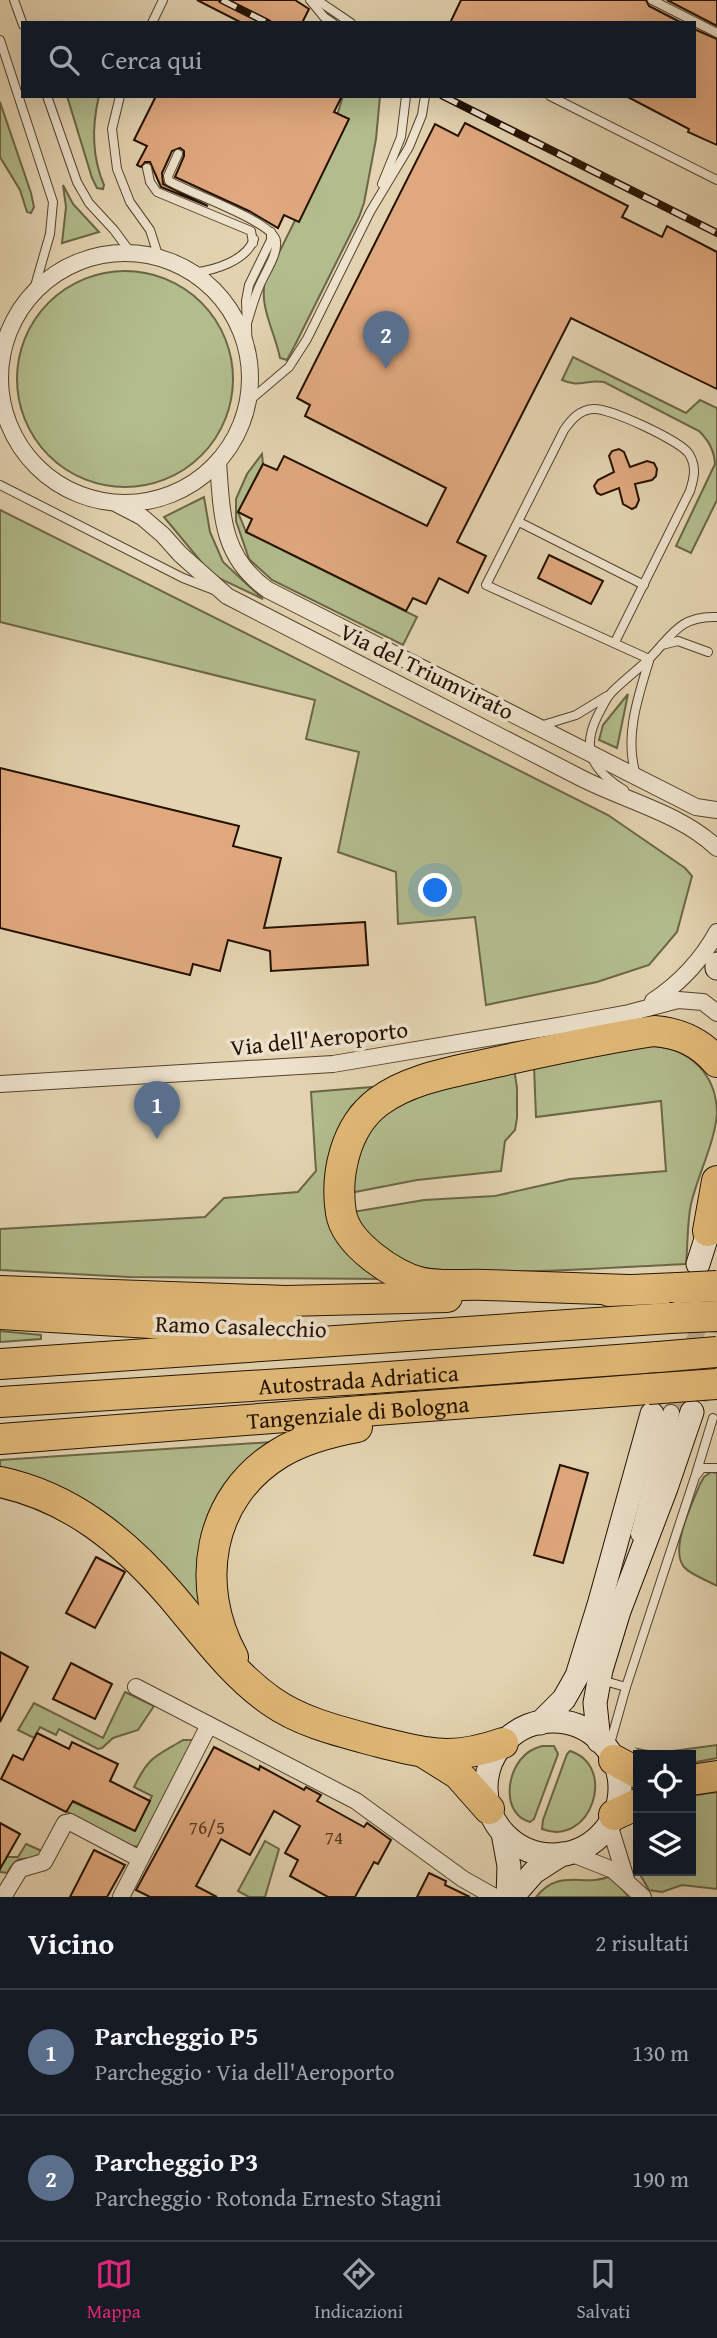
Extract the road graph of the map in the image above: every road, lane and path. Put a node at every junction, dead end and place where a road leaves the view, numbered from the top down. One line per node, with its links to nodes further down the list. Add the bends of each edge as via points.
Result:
1 (14, 0): 6 (lane)
2 (163, 0): 7 (lane)
3 (310, 0): 8 (lane)
4 (317, 0): 9 (lane)
5 (652, 0): 10 (lane)
6 (22, 21)
7 (153, 21)
8 (330, 21)
9 (348, 21)
10 (693, 21)
11 (696, 22): 12 (lane)
12 (717, 33)
13 (0, 40): 28 (lane, via 53,202 50,234)
14 (48, 98): 25 (lane, via 75,177 89,203)
15 (120, 98): 26 (lane, via 112,129 117,169 130,202 150,230)
16 (406, 98): 22 (lane, via 401,137)
17 (425, 98): 22 (lane, via 408,147)
18 (554, 98): 21 (lane)
19 (178, 153): 23 (lane, via 169,181)
20 (148, 168): 24 (lane, via 157,192 245,229 252,234)
21 (717, 180)
22 (370, 212): 31 (lane, via 289,368)
23 (248, 217): 24 (lane, via 255,226); 29 (lane, via 270,227 271,240 246,300)
24 (253, 243): 27 (lane, via 221,266)
25 (131, 253): 26 (street); 28 (street, via 78,263)
26 (159, 258): 27 (street)
27 (193, 273): 29 (street, via 233,314)
28 (33, 293): 30 (street, via 9,333 1,361)
29 (248, 353): 31 (street)
30 (0, 391): 34 (street, via 9,425 38,467 73,491)
31 (249, 401): 32 (street, via 240,429)
32 (218, 462): 34 (street, via 171,494 148,501); 44 (street, Via del Triumvirato, via 226,538 253,580)
33 (0, 485): 37 (lane, Via del Triumvirato)
34 (115, 502): 37 (street, Via del Triumvirato, via 142,517)
35 (519, 522): 36 (lane); 36 (lane, via 564,430 581,412 608,410 677,443 688,452 694,475); 39 (lane, via 486,585)
36 (644, 585): 39 (lane)
37 (227, 596): 48 (street, Via del Triumvirato, via 599,787)
38 (717, 617): 40 (lane, via 684,623)
39 (615, 642): 42 (lane)
40 (660, 646): 41 (lane, via 678,641); 42 (lane)
41 (708, 652)
42 (649, 659): 43 (lane); 46 (lane, via 632,730)
43 (610, 694): 44 (lane, via 576,715); 45 (lane, via 592,726)
44 (539, 726): 45 (street, Via del Triumvirato)
45 (590, 753): 46 (street, Via del Triumvirato); 48 (lane, via 603,777)
46 (637, 777): 47 (street, Via del Triumvirato, via 695,807)
47 (717, 810)
48 (674, 819): 49 (street, Via del Triumvirato)
49 (717, 848)
50 (717, 932): 51 (street, Via dell'Aeroporto, via 690,971)
51 (639, 1010): 52 (street, Via dell'Aeroporto, via 687,999 703,1002); 54 (street, Via dell'Aeroporto, via 333,1063)
52 (717, 1013)
53 (717, 1062): 58 (highway, via 685,1037 654,1031 526,1055 408,1085 377,1103 358,1123 347,1147 340,1173 342,1220 359,1244 387,1268 422,1283)
54 (0, 1084)
55 (717, 1181): 56 (highway)
56 (713, 1217): 57 (main road)
57 (707, 1275): 58 (highway, bridge, via 678,1288)
58 (629, 1290): 59 (highway, via 286,1301)
59 (0, 1291)
60 (0, 1314): 62 (highway, Ramo Casalecchio, via 168,1324)
61 (717, 1316): 62 (highway, Autostrada Adriatica, bridge)
62 (483, 1331): 64 (highway, Autostrada Adriatica)
63 (717, 1352): 67 (highway, Autostrada Adriatica, bridge)
64 (0, 1364)
65 (717, 1384): 68 (highway, Tangenziale di Bologna, bridge)
66 (559, 1398): 68 (highway, Tangenziale di Bologna); 69 (highway, Tangenziale di Bologna); 75 (highway, via 319,1436 280,1453 250,1477 219,1527 210,1576 220,1630)
67 (0, 1405)
68 (675, 1409): 71 (lane); 73 (main road); 73 (street); 73 (main road, via 666,1488)
69 (0, 1439)
70 (717, 1468): 71 (lane, via 702,1468)
71 (695, 1476): 77 (lane)
72 (0, 1482): 75 (highway, via 74,1509 116,1538)
73 (609, 1608): 74 (main road); 78 (main road, via 573,1685)
74 (599, 1680): 77 (lane); 82 (main road, via 595,1703)
75 (250, 1684): 81 (highway, via 296,1716)
76 (136, 1687): 79 (street)
77 (626, 1687): 82 (lane)
78 (540, 1723): 80 (main road); 82 (main road, via 569,1724 588,1731)
79 (209, 1725): 88 (street); 92 (street, via 356,1801)
80 (503, 1744): 81 (highway, via 467,1753); 86 (main road, via 492,1760 486,1793)
81 (426, 1754): 86 (highway, via 458,1774)
82 (615, 1756): 85 (main road)
83 (717, 1776): 84 (highway)
84 (696, 1779)
85 (620, 1814): 87 (main road, via 591,1842); 89 (street, via 620,1864)
86 (496, 1821): 87 (main road, via 518,1846 541,1854); 93 (main road, via 509,1866)
87 (566, 1853): 89 (street, via 612,1870); 93 (main road, via 534,1872)
88 (140, 1859): 90 (street, via 65,1823 44,1862 20,1869); 91 (street)
89 (627, 1881): 94 (street)
90 (3, 1897)
91 (121, 1897)
92 (495, 1897)
93 (510, 1897)
94 (643, 1897)

